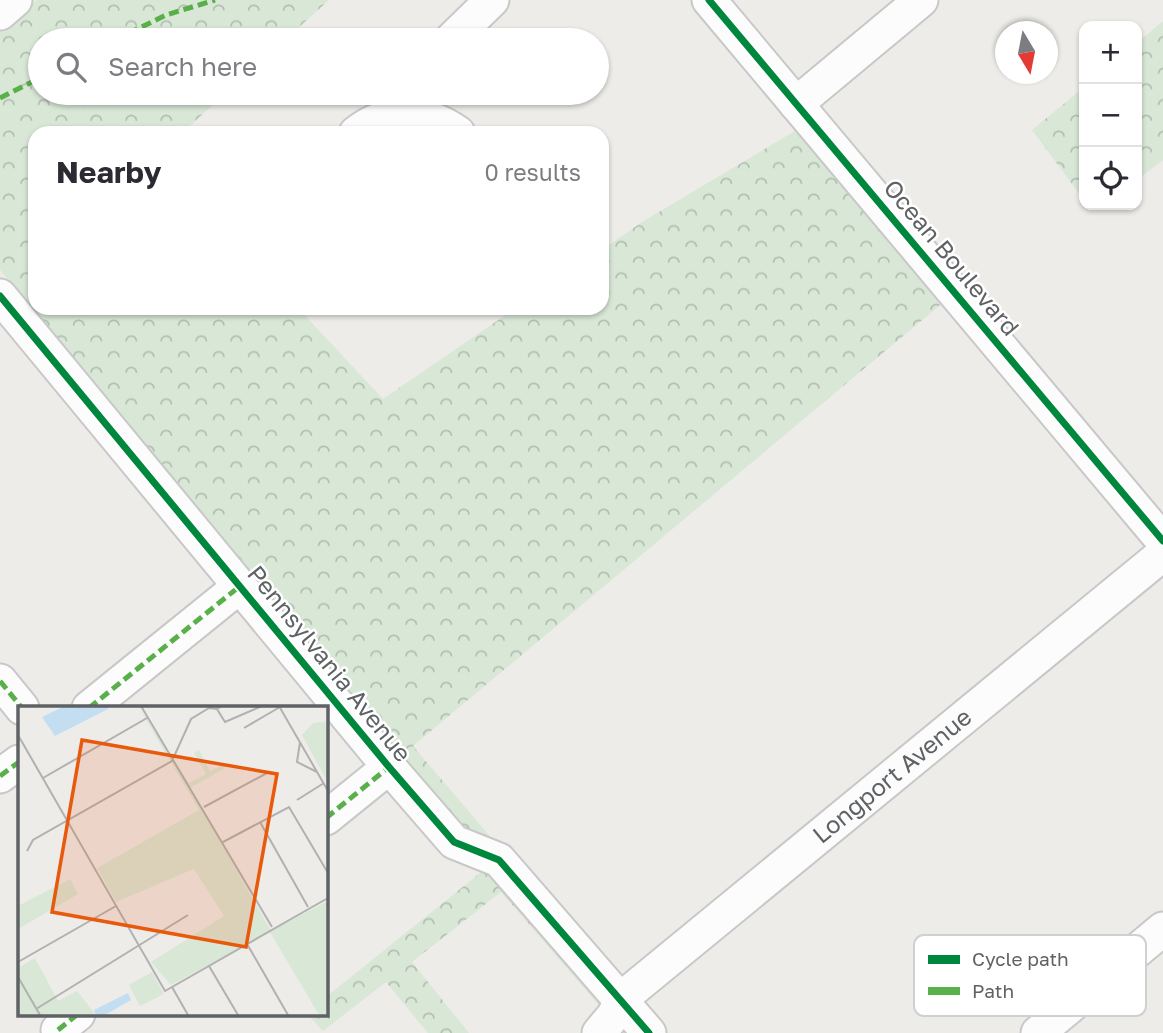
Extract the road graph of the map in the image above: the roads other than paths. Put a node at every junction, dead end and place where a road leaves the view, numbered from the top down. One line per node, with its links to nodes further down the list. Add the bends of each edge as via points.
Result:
1 (15, 0): 5 (street)
2 (492, 0): 6 (street)
3 (709, 0): 7 (street, Ocean Boulevard)
4 (921, 0): 7 (street)
5 (0, 13)
6 (463, 28)
7 (796, 104): 13 (street, Ocean Boulevard)
8 (386, 105): 10 (street)
9 (447, 116): 11 (street, via 392,115)
10 (364, 126)
11 (367, 126)
12 (0, 296): 15 (street, Pennsylvania Avenue)
13 (1163, 541)
14 (1163, 554): 25 (street, Longport Avenue)
15 (240, 586): 18 (street); 20 (street, Pennsylvania Avenue)
16 (0, 681): 17 (street)
17 (20, 706)
18 (91, 706)
19 (18, 763): 21 (street)
20 (389, 768): 22 (street); 25 (street, Pennsylvania Avenue, via 454,842 499,860)
21 (0, 776)
22 (327, 817)
23 (1163, 929): 24 (street)
24 (1146, 943)
25 (621, 999): 27 (street, Longport Avenue); 28 (street, Pennsylvania Avenue)
26 (1058, 1016): 29 (street)
27 (600, 1033)
28 (649, 1033)
29 (1038, 1033)

